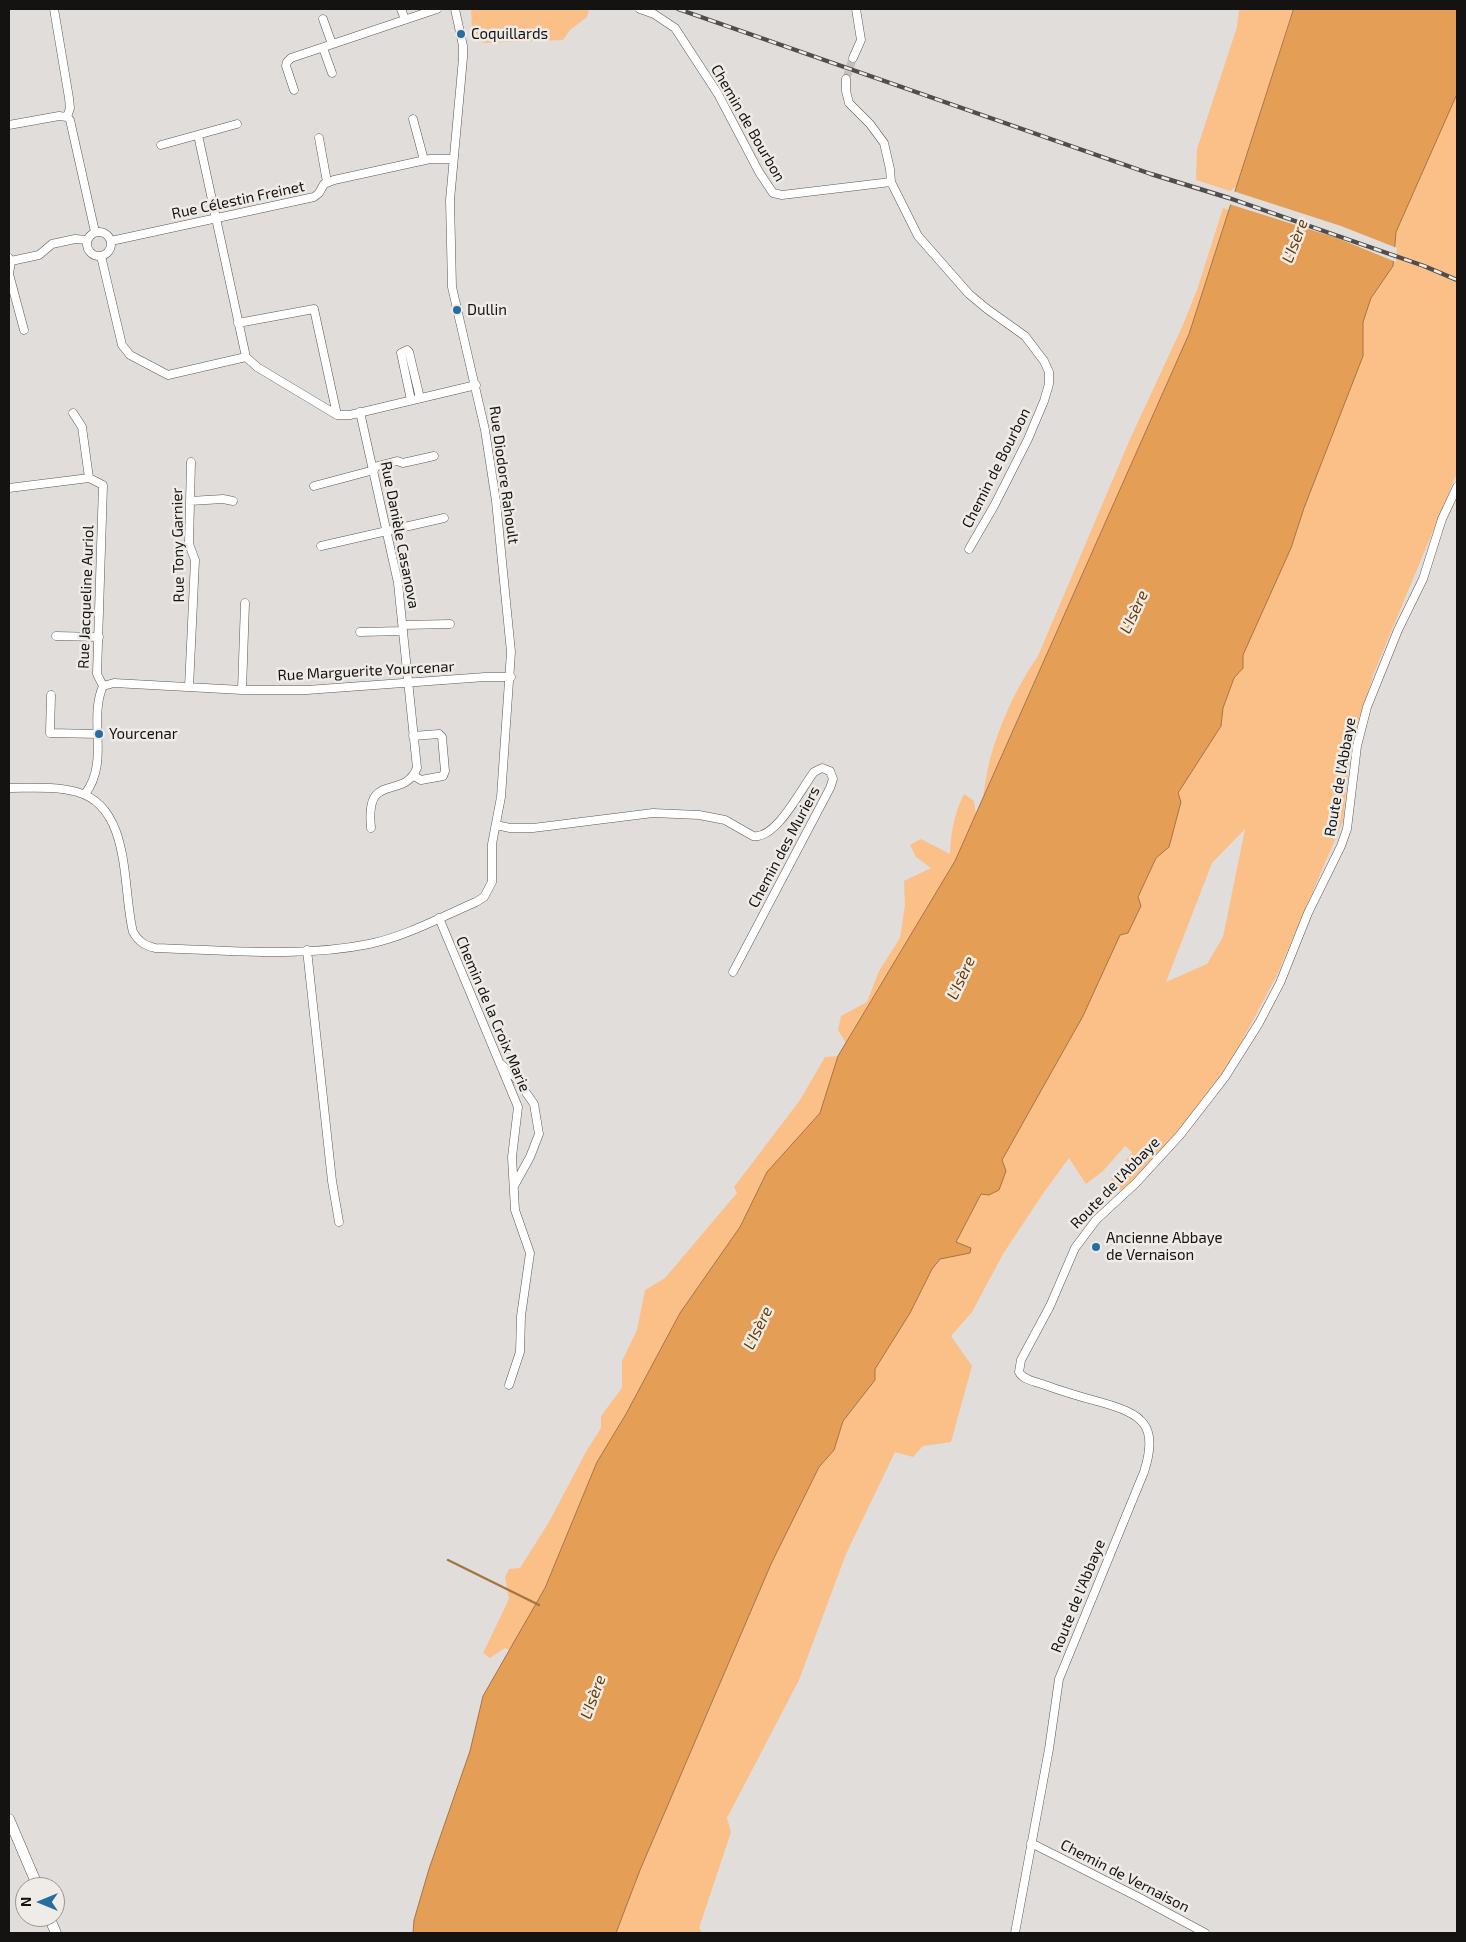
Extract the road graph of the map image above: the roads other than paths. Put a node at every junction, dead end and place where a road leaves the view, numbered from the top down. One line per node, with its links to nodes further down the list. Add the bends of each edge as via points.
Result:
1 (54, 9): 15 (street, via 70,98)
2 (401, 9): 8 (street)
3 (437, 9): 8 (street)
4 (455, 9): 22 (street, Rue Diodore Rahoult, via 463,58)
5 (640, 9): 25 (street, Chemin de Bourbon, via 675,28 718,94 773,193 782,195)
6 (856, 9): 11 (street, via 861,40)
7 (323, 19): 9 (street)
8 (405, 19): 9 (street)
9 (332, 44): 10 (street)
10 (323, 48): 12 (street); 14 (street, via 287,62)
11 (853, 58)
12 (332, 73)
13 (846, 79): 25 (street, via 849,102 884,143)
14 (294, 90)
15 (67, 117): 18 (street); 27 (street, via 72,125)
16 (413, 119): 23 (street)
17 (237, 124): 19 (street)
18 (9, 125)
19 (198, 135): 21 (street); 26 (street)
20 (319, 138): 24 (street)
21 (161, 145)
22 (452, 159): 23 (street, Rue Célestin Freinet); 36 (street, Rue Diodore Rahoult, via 452,287)
23 (424, 160): 24 (street, Rue Célestin Freinet)
24 (328, 182): 26 (street, Rue Célestin Freinet, via 314,197)
25 (891, 182): 54 (street, Chemin de Bourbon, via 911,225 928,248 969,294 1025,336 1049,372 1044,401 1028,440)
26 (217, 219): 29 (street, Rue Célestin Freinet); 33 (street)
27 (95, 232): 28 (street); 29 (street, via 106,234)
28 (87, 240): 30 (street, via 90,252); 31 (street, via 52,244 39,255)
29 (111, 241): 30 (street, via 109,251)
30 (101, 256): 35 (street, via 122,345 130,355 168,375)
31 (10, 259): 32 (street)
32 (10, 280): 34 (street)
33 (238, 323): 35 (street); 41 (street, via 314,308)
34 (24, 330)
35 (246, 357): 41 (street, via 257,367)
36 (476, 385): 37 (street); 61 (street, Rue Diodore Rahoult, via 496,501)
37 (420, 398): 38 (street); 38 (street, via 407,350 401,353)
38 (411, 400): 39 (street)
39 (360, 412): 41 (street); 44 (street, Rue Danièle Casanova)
40 (73, 413): 45 (street, via 82,427)
41 (337, 415)
42 (434, 456): 44 (street)
43 (190, 462): 49 (street, Rue Tony Garnier)
44 (374, 468): 46 (street); 52 (street, Rue Danièle Casanova)
45 (89, 478): 48 (street); 60 (street, Rue Jacqueline Auriol, via 103,484)
46 (314, 486)
47 (1457, 487): 82 (street, Route de l'Abbaye, via 1442,519 1422,579 1366,707 1357,746 1347,830 1280,982 1225,1077 1180,1135 1096,1220 1074,1248 1050,1306 1021,1360 1019,1372 1025,1378 1134,1414 1146,1428 1150,1446 1144,1472 1059,1679)
48 (9, 488)
49 (190, 501): 50 (street); 64 (street, Rue Tony Garnier, via 189,544 195,560)
50 (233, 501)
51 (444, 518): 52 (street)
52 (388, 531): 53 (street); 57 (street, Rue Danièle Casanova)
53 (321, 546)
54 (969, 549)
55 (245, 602): 65 (street)
56 (450, 624): 57 (street)
57 (403, 628): 58 (street); 62 (street, Rue Danièle Casanova)
58 (360, 632)
59 (56, 636): 60 (street)
60 (99, 637): 63 (street, Rue Jacqueline Auriol, via 97,674)
61 (511, 677): 62 (street, Rue Marguerite Yourcenar); 72 (street, Rue Diodore Rahoult)
62 (408, 683): 65 (street, Rue Marguerite Yourcenar, via 327,690); 68 (street, Rue Danièle Casanova)
63 (103, 686): 64 (street, Rue Marguerite Yourcenar, via 114,683); 67 (street, Rue Jacqueline Auriol, via 98,700)
64 (189, 687): 65 (street, Rue Marguerite Yourcenar)
65 (242, 690)
66 (51, 695): 67 (street, via 50,733)
67 (99, 734): 71 (street, Rue Jacqueline Auriol, via 98,765 90,789)
68 (413, 736): 69 (street, Rue Danièle Casanova, via 417,768); 69 (street, via 440,734 445,771 440,777 421,780)
69 (414, 776): 73 (street, via 375,795 370,802)
70 (9, 788): 71 (street, via 64,789)
71 (85, 794): 75 (street, Rue Diodore Rahoult, via 109,816 119,838 130,922 138,940 144,945 155,948)
72 (496, 824): 74 (street, Rue Diodore Rahoult, via 492,844 492,882 484,897); 76 (street, Chemin des Muriers, via 533,828 653,813 699,815 718,818 757,837 772,829 814,772 822,768 830,771 830,788)
73 (371, 828)
74 (439, 918): 75 (street, Rue Diodore Rahoult, via 369,944); 77 (street, Chemin de la Croix Marie)
75 (307, 950): 79 (street)
76 (733, 972)
77 (498, 1062): 78 (street, Chemin de la Croix Marie, via 518,1107 512,1157); 78 (street, via 515,1077 534,1104 539,1134)
78 (514, 1186): 80 (street, Chemin de la Croix Marie, via 516,1210 530,1253 521,1316 520,1352)
79 (339, 1222)
80 (509, 1385)
81 (9, 1820): 83 (street)
82 (1031, 1843): 84 (street, Route de l'Abbaye); 85 (street, Chemin de Vernaison)
83 (34, 1877)
84 (1015, 1933)
85 (1205, 1933)

